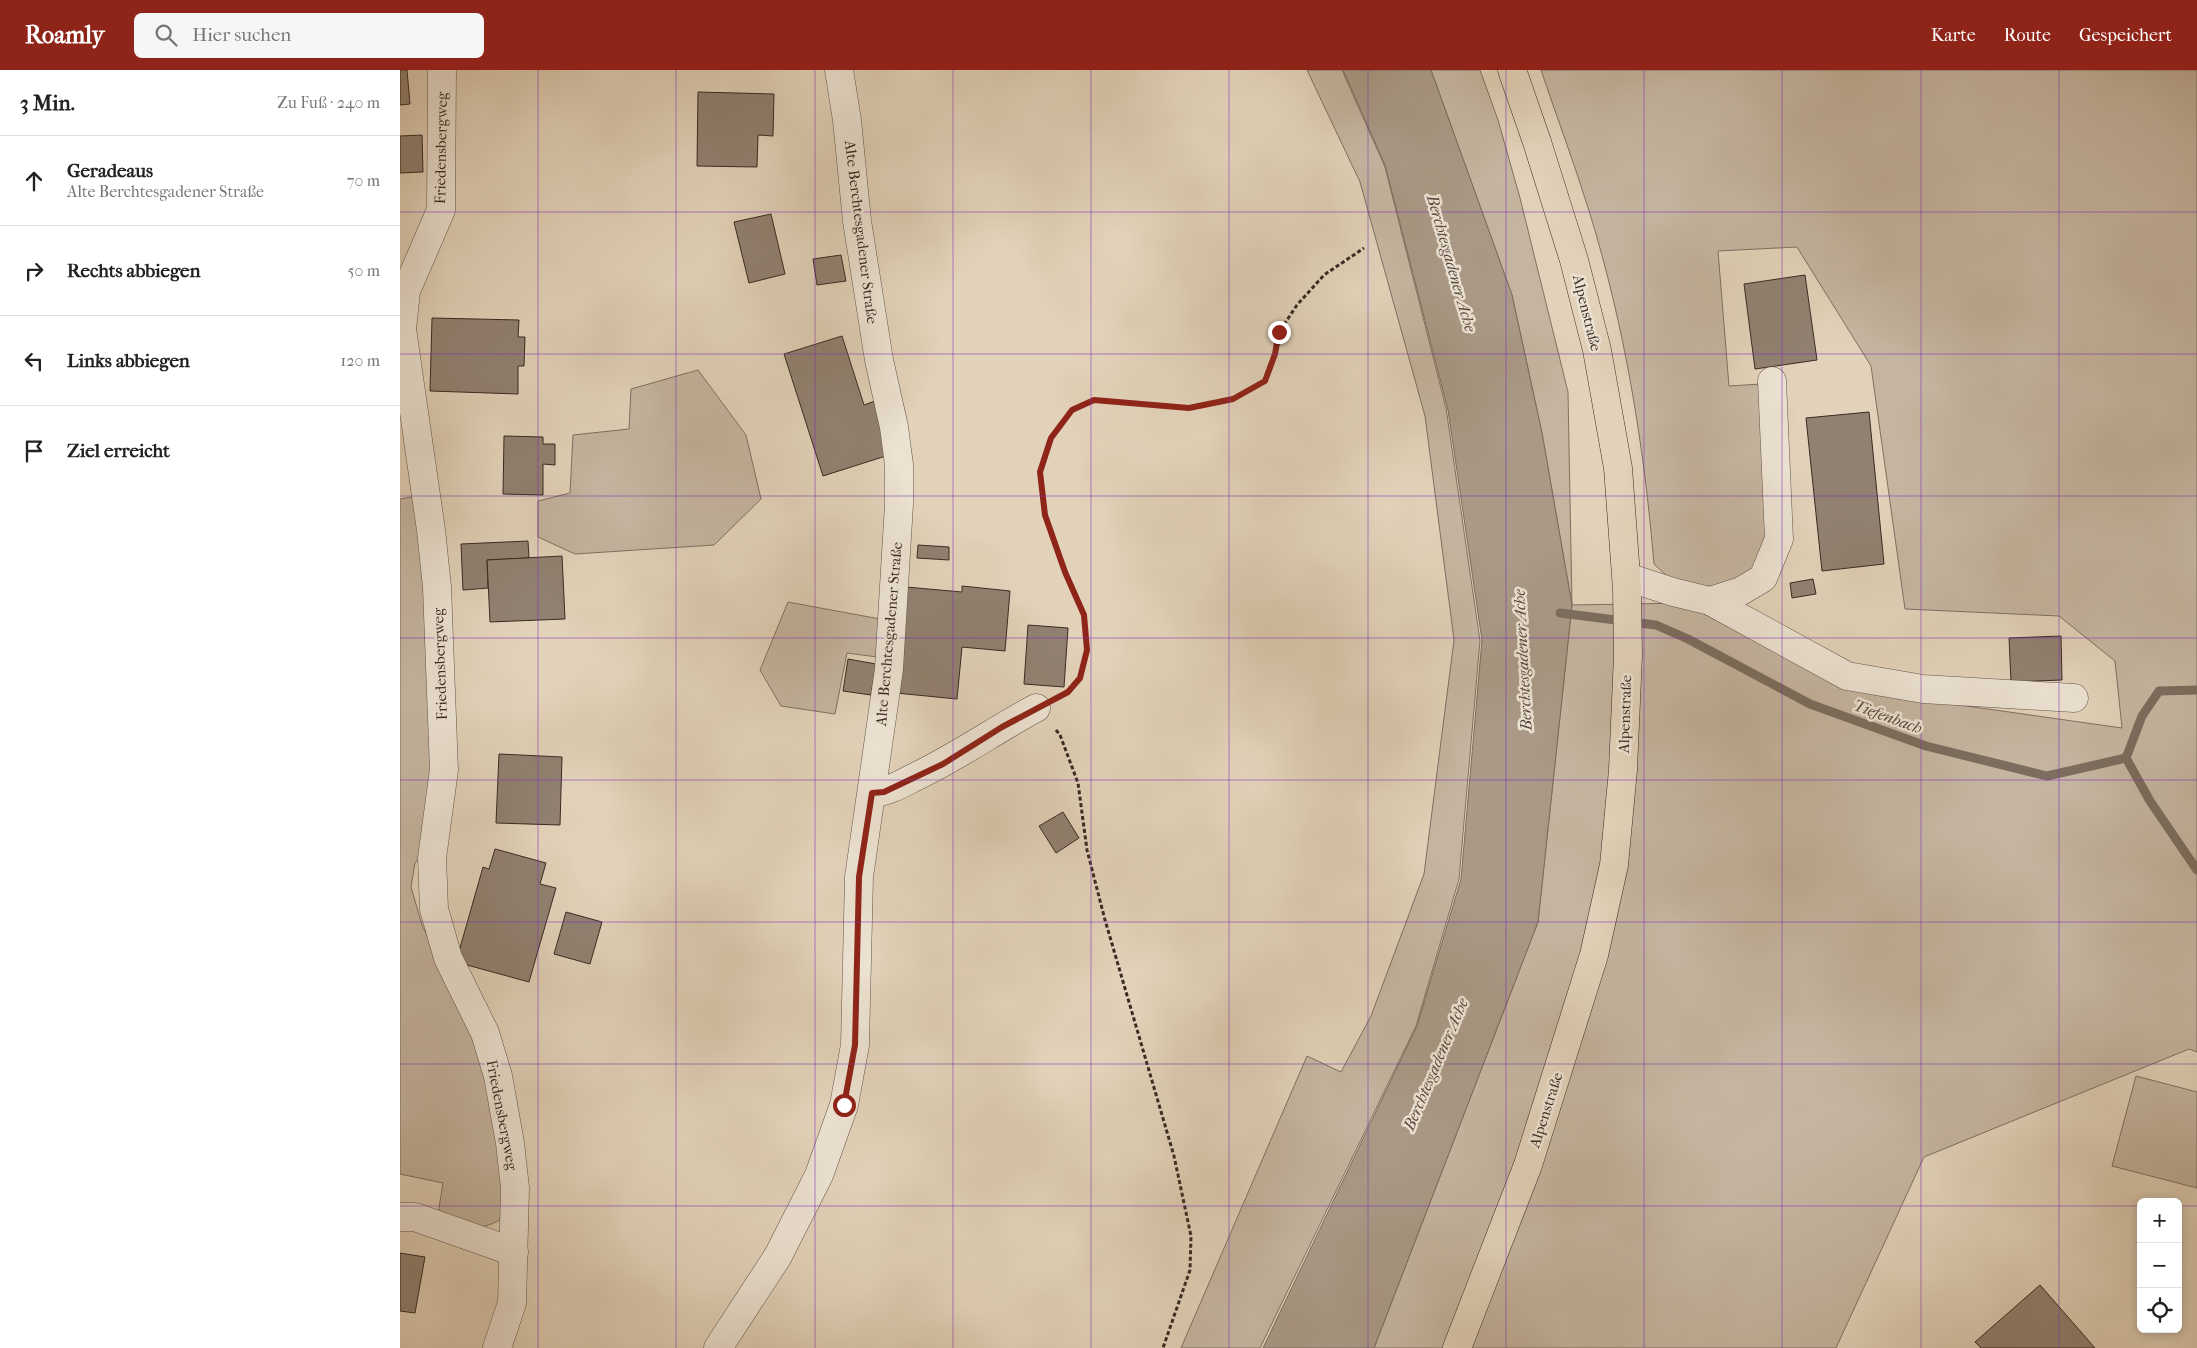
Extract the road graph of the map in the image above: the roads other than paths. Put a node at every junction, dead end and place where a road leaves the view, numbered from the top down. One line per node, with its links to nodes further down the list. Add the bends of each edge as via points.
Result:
1 (442, 70): 4 (street, Friedensbergweg, via 441,210 406,291)
2 (838, 70): 10 (street, Alte Berchtesgadener Straße, via 847,120 857,221 898,465 899,504 889,669)
3 (1512, 70): 6 (main road, Alpenstraße, via 1574,260 1597,350 1618,468)
4 (401, 329): 12 (street, Friedensbergweg, via 437,587 444,770 432,858 434,909 448,958 485,1033 498,1076 515,1188)
5 (1772, 381): 7 (street, via 1779,539 1763,578 1741,591)
6 (1627, 583): 7 (street); 15 (main road, Alpenstraße, via 1628,655 1623,770 1614,865 1594,955 1528,1165)
7 (1710, 601): 8 (street, via 1847,676 1923,689)
8 (2074, 698)
9 (1036, 708): 10 (street, via 943,764 884,792)
10 (872, 793): 14 (street, Alte Berchtesgadener Straße, via 859,877 855,1045 844,1105 815,1183 778,1256)
11 (400, 1217): 12 (street, via 415,1217)
12 (514, 1252): 13 (street, Friedensbergweg, via 512,1303)
13 (497, 1348)
14 (718, 1348)
15 (1457, 1348)

